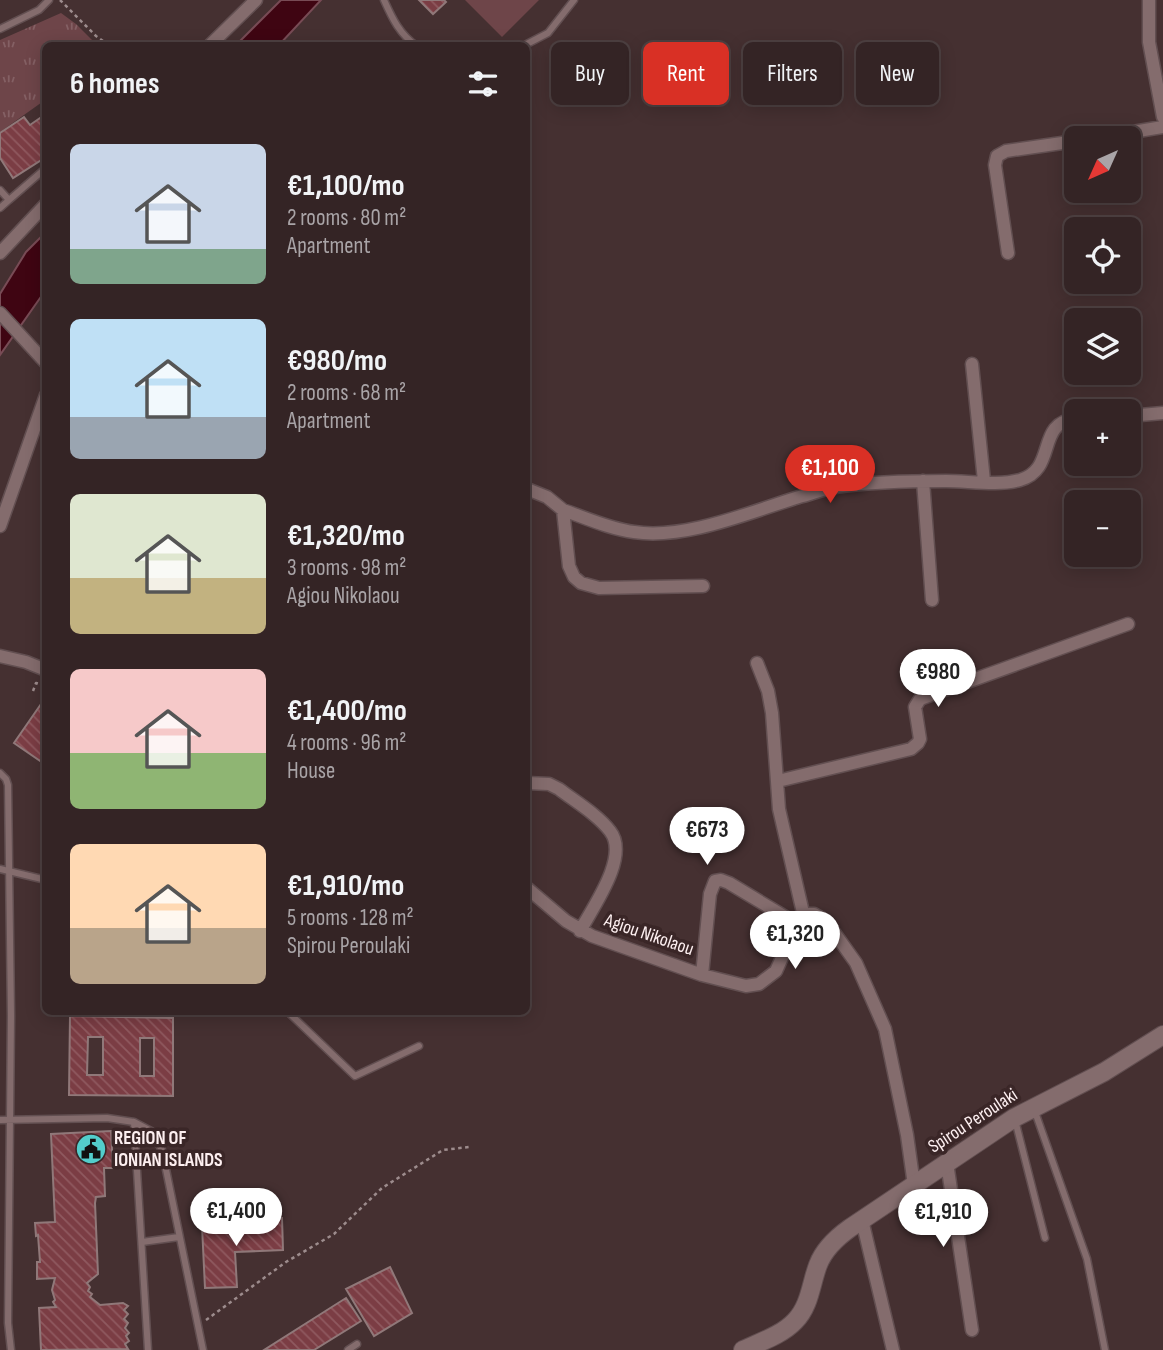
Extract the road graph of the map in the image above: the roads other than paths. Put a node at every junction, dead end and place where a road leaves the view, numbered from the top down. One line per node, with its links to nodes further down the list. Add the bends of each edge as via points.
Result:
1 (49, 0): 6 (lane)
2 (256, 0): 7 (street)
3 (384, 0): 8 (lane, via 393,21)
4 (574, 0): 9 (lane, via 548,33)
5 (1149, 0): 10 (street, via 1149,42)
6 (0, 29)
7 (213, 42)
8 (411, 42)
9 (530, 43)
10 (1163, 117)
11 (1163, 127): 12 (street)
12 (1141, 131)
13 (1064, 143): 20 (street, via 997,156)
14 (42, 171): 16 (lane)
15 (0, 190): 16 (lane)
16 (9, 200): 17 (lane)
17 (0, 208)
18 (42, 208): 19 (street)
19 (0, 253)
20 (1008, 253)
21 (0, 313): 22 (street)
22 (42, 358)
23 (972, 364): 29 (street)
24 (42, 413): 32 (street)
25 (1163, 413): 26 (street)
26 (1141, 415)
27 (1064, 422): 29 (street, via 1051,435 1036,472 1018,481)
28 (923, 481): 29 (street); 31 (street, via 832,487 708,524 657,534 614,527); 34 (street)
29 (984, 481)
30 (530, 490): 31 (street)
31 (563, 510): 33 (street, via 569,566 581,583 599,587)
32 (0, 526)
33 (703, 586)
34 (932, 600)
35 (1128, 624): 40 (street, via 920,699 915,711 920,739 911,749)
36 (0, 656): 38 (street)
37 (757, 663): 40 (street, via 772,713)
38 (42, 668)
39 (0, 773): 43 (lane, via 8,785)
40 (778, 781): 46 (street, via 779,809)
41 (530, 784): 47 (street, via 559,789 612,833 615,864)
42 (0, 869): 43 (lane)
43 (9, 872): 44 (lane); 54 (lane)
44 (42, 879)
45 (530, 890): 47 (street, Agiou Nikolaou)
46 (801, 920): 48 (street, Agiou Nikolaou, via 779,966 759,984 740,985); 48 (street, via 729,883 715,881); 58 (street, via 814,914 826,921 869,989 890,1046)
47 (580, 931): 48 (street, Agiou Nikolaou)
48 (702, 975)
49 (291, 1015): 51 (lane, via 355,1076)
50 (1163, 1035): 52 (street, Spirou Peroulaki, via 1104,1072)
51 (419, 1046)
52 (1033, 1107): 53 (street, Spirou Peroulaki); 71 (lane, via 1087,1259)
53 (1014, 1118): 57 (street, Spirou Peroulaki); 61 (lane)
54 (11, 1119): 55 (lane); 56 (lane); 65 (lane)
55 (0, 1120)
56 (134, 1122): 60 (lane, via 150,1131 162,1150); 62 (lane)
57 (947, 1163): 58 (street, Spirou Peroulaki); 63 (street)
58 (914, 1185): 59 (street, Spirou Peroulaki)
59 (862, 1220): 69 (street, Spirou Peroulaki, via 831,1242 818,1262 805,1308 796,1320); 70 (street)
60 (179, 1237): 62 (lane); 67 (lane)
61 (1045, 1238)
62 (142, 1242): 66 (lane)
63 (972, 1330)
64 (357, 1344): 68 (lane)
65 (11, 1350)
66 (148, 1350)
67 (203, 1350)
68 (348, 1350)
69 (743, 1350)
70 (892, 1350)
71 (1105, 1350)

